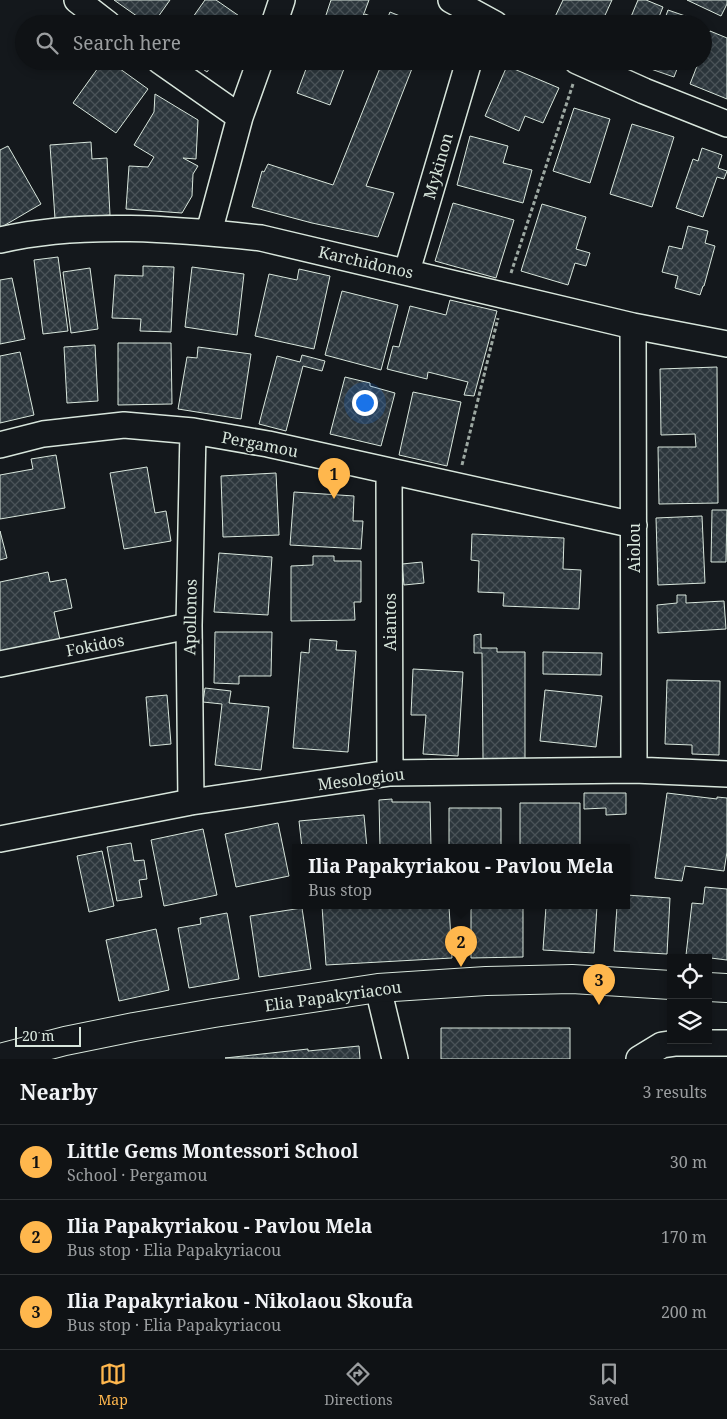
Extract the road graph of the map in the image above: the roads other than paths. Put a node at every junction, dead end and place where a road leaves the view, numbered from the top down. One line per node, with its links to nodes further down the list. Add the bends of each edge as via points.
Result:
1 (77, 0): 4 (street)
2 (282, 0): 5 (street)
3 (451, 0): 6 (street)
4 (96, 15)
5 (277, 15)
6 (474, 15)
7 (173, 70): 11 (street)
8 (257, 70): 11 (street)
9 (465, 70): 15 (street, Mykinon)
10 (597, 70): 12 (street)
11 (240, 117): 13 (street)
12 (727, 124)
13 (209, 232): 14 (street, Karchidonos, via 137,228 65,231); 15 (street, Karchidonos, via 261,238)
14 (0, 240)
15 (407, 272): 16 (street, Karchidonos)
16 (633, 326): 17 (street, Karchidonos); 21 (street, Aiolou)
17 (727, 344)
18 (193, 431): 19 (street, Pergamou, via 124,425 43,434); 20 (street, Pergamou, via 268,444); 22 (street, Apollonos)
19 (0, 445)
20 (389, 472): 21 (street, Pergamou); 25 (street, Aiantos)
21 (634, 525): 24 (street, Aiolou)
22 (189, 626): 23 (street, Fokidos); 27 (street, Apollonos)
23 (0, 664)
24 (634, 770): 25 (street, Mesologiou); 26 (street, Mesologiou)
25 (390, 773): 27 (street, Mesologiou)
26 (727, 774)
27 (191, 802): 28 (street, Mesologiou)
28 (1, 835)
29 (667, 985): 31 (main road, Elia Papakyriacou, via 572,979)
30 (712, 987): 32 (main road)
31 (378, 988): 34 (main road, Elia Papakyriacou, via 152,1024); 35 (street)
32 (727, 988)
33 (727, 1043): 36 (street, via 662,1045)
34 (0, 1058)
35 (395, 1059)
36 (638, 1059)

